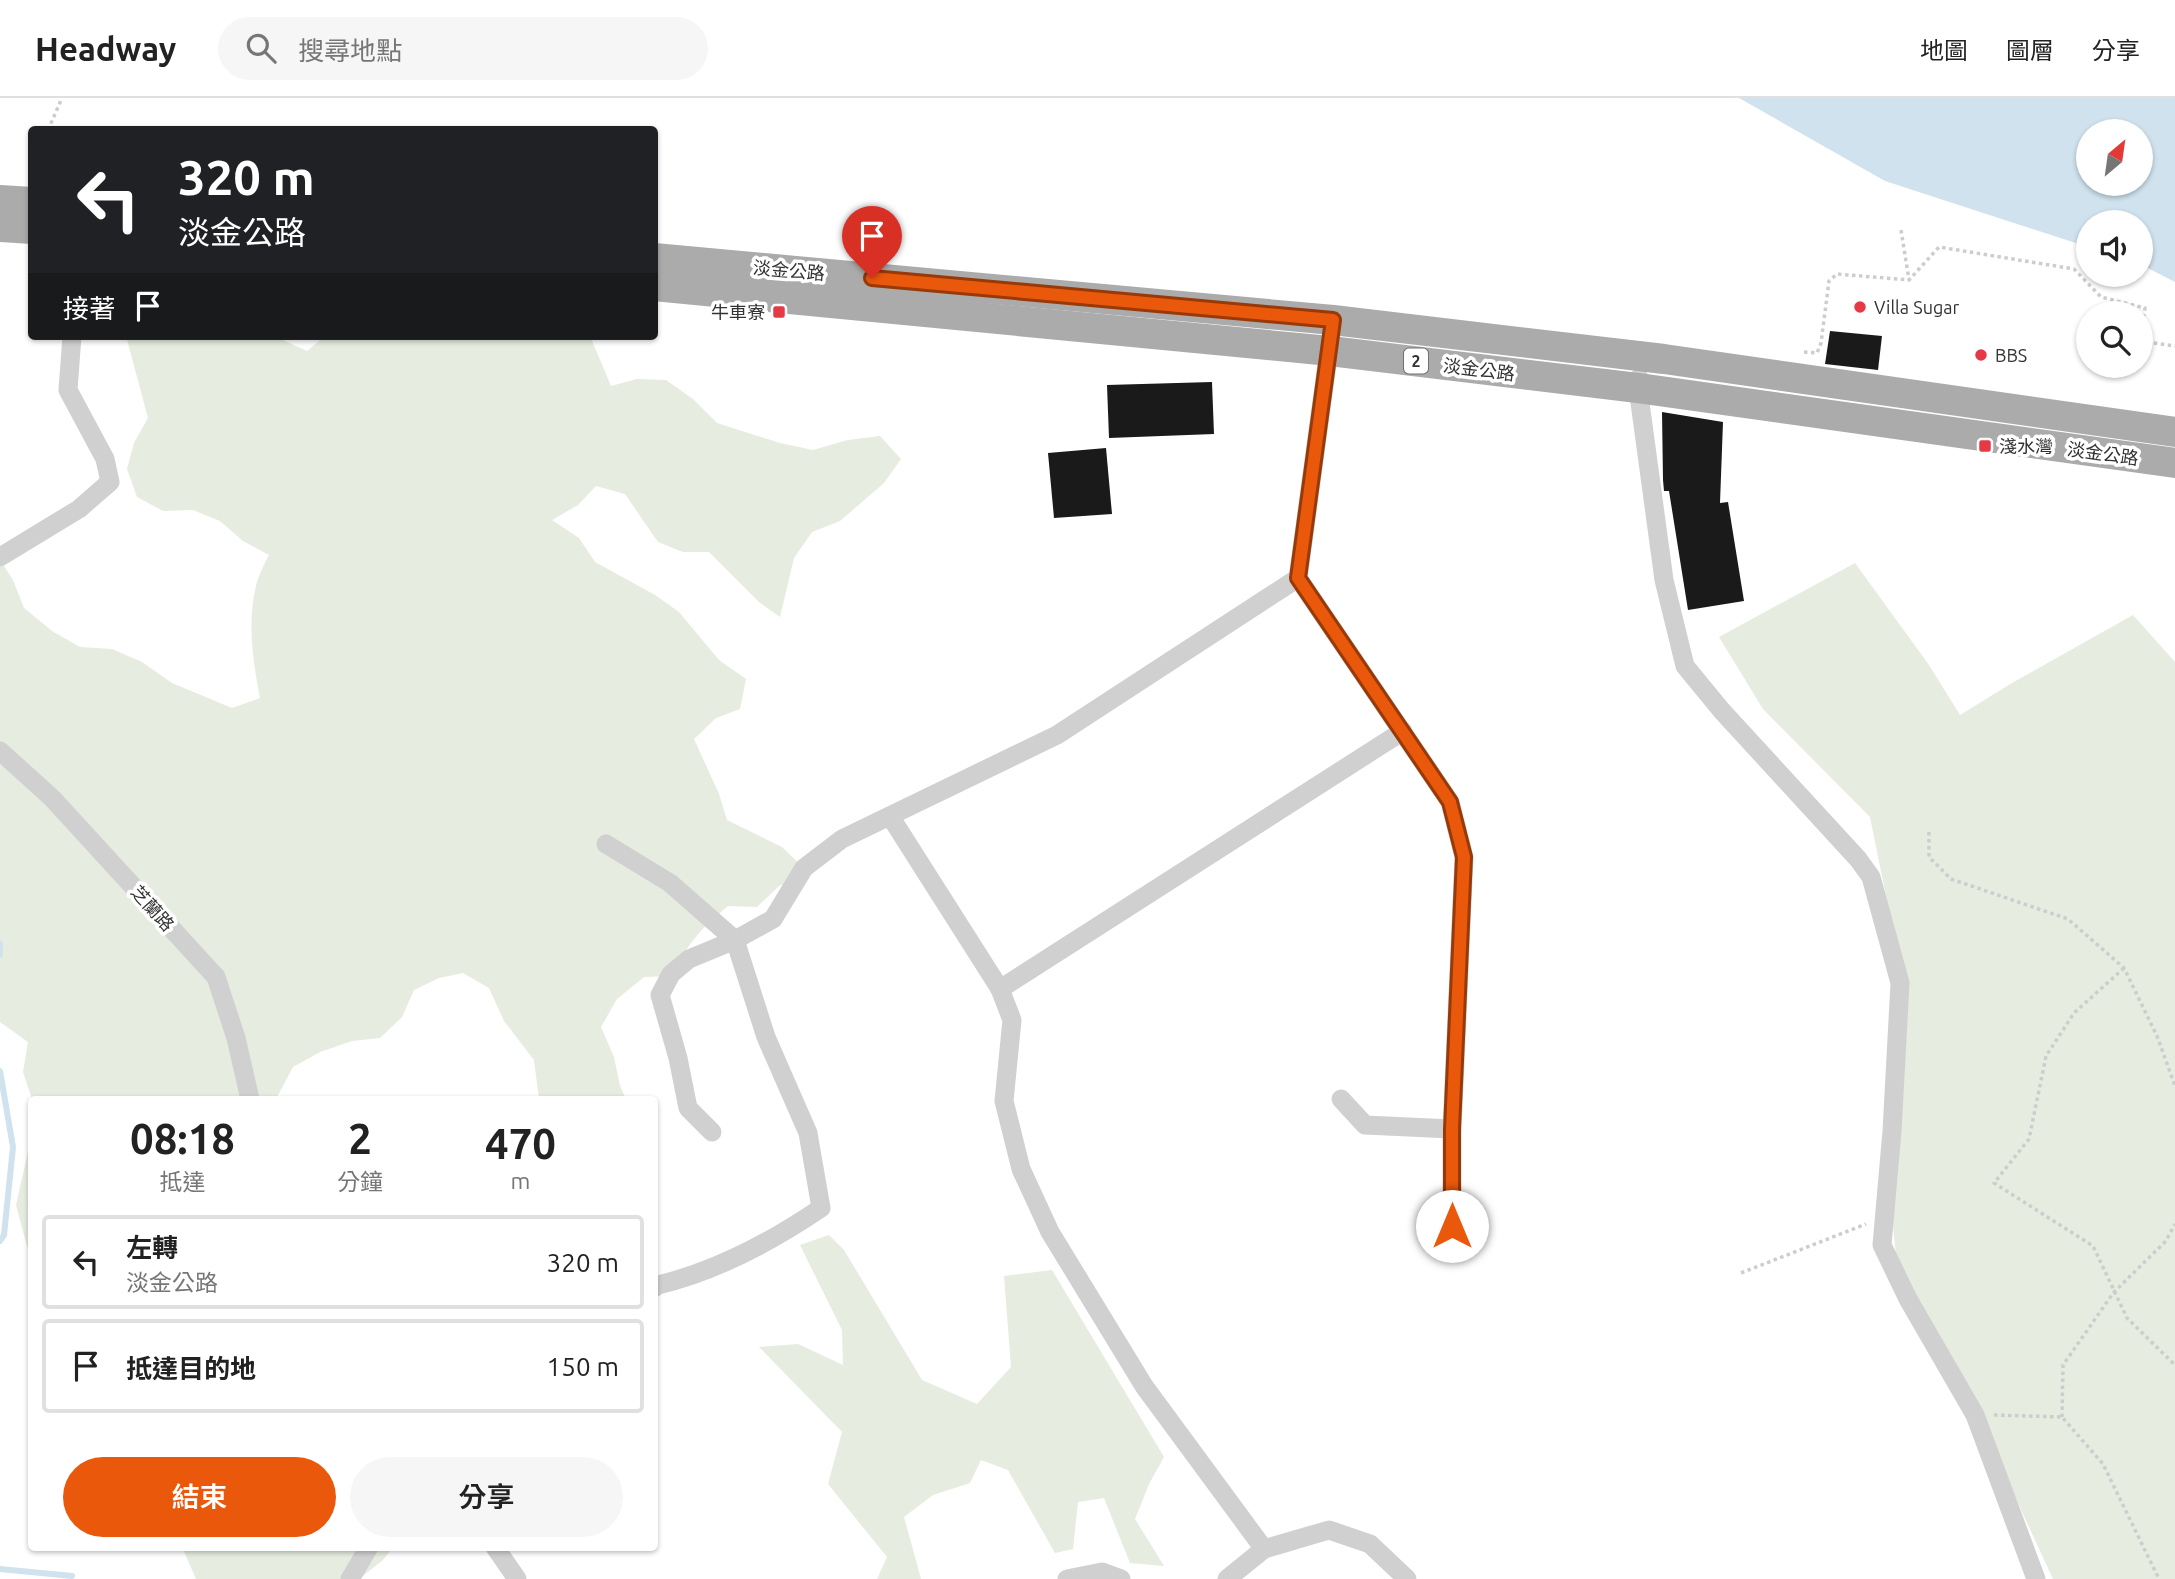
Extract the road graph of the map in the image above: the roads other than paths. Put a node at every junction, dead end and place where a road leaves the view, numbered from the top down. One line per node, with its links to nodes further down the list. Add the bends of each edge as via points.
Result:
1 (0, 200): 2 (main road)
2 (28, 202)
3 (0, 228): 4 (main road)
4 (28, 229)
5 (658, 258): 7 (main road, 淡金公路 / 2)
6 (658, 286): 9 (main road, 淡金公路 / 2)
7 (1333, 320): 9 (street); 10 (main road, 淡金公路 / 2)
8 (72, 340): 14 (street, via 68,390 105,459 110,482 79,509)
9 (1329, 351): 11 (main road, 淡金公路 / 2); 15 (street)
10 (1640, 356): 11 (street); 12 (main road, 淡金公路 / 2)
11 (1638, 388): 13 (main road, 淡金公路 / 2); 37 (street, via 1664,580 1685,666 1871,877 1899,983 1882,1245 1975,1415)
12 (2175, 432)
13 (2175, 463)
14 (0, 557)
15 (1298, 578): 16 (street); 18 (street, via 1057,735)
16 (1402, 731): 21 (street); 24 (street, via 1450,802 1464,857)
17 (0, 751): 22 (street, 芝蘭路, via 52,798 216,977)
18 (890, 816): 20 (street, via 842,839 804,868 773,919); 21 (street)
19 (606, 844): 20 (street, via 670,883)
20 (735, 940): 25 (street, via 689,959 671,974 660,995 688,1108); 27 (street, via 766,1037 808,1133 821,1208 778,1237 690,1278)
21 (1000, 989): 28 (street, via 1012,1020 1004,1101 1021,1169 1044,1220 1144,1386)
22 (249, 1096)
23 (1341, 1099): 24 (street, via 1365,1125)
24 (1452, 1129): 26 (street)
25 (712, 1132)
26 (1452, 1226)
27 (658, 1284)
28 (1264, 1549): 35 (street); 36 (street, via 1329,1530 1370,1544)
29 (367, 1551): 32 (street)
30 (498, 1551): 33 (street)
31 (1067, 1578): 34 (street, via 1102,1572)
32 (350, 1579)
33 (517, 1579)
34 (1121, 1579)
35 (1227, 1579)
36 (1407, 1579)
37 (2036, 1579)

